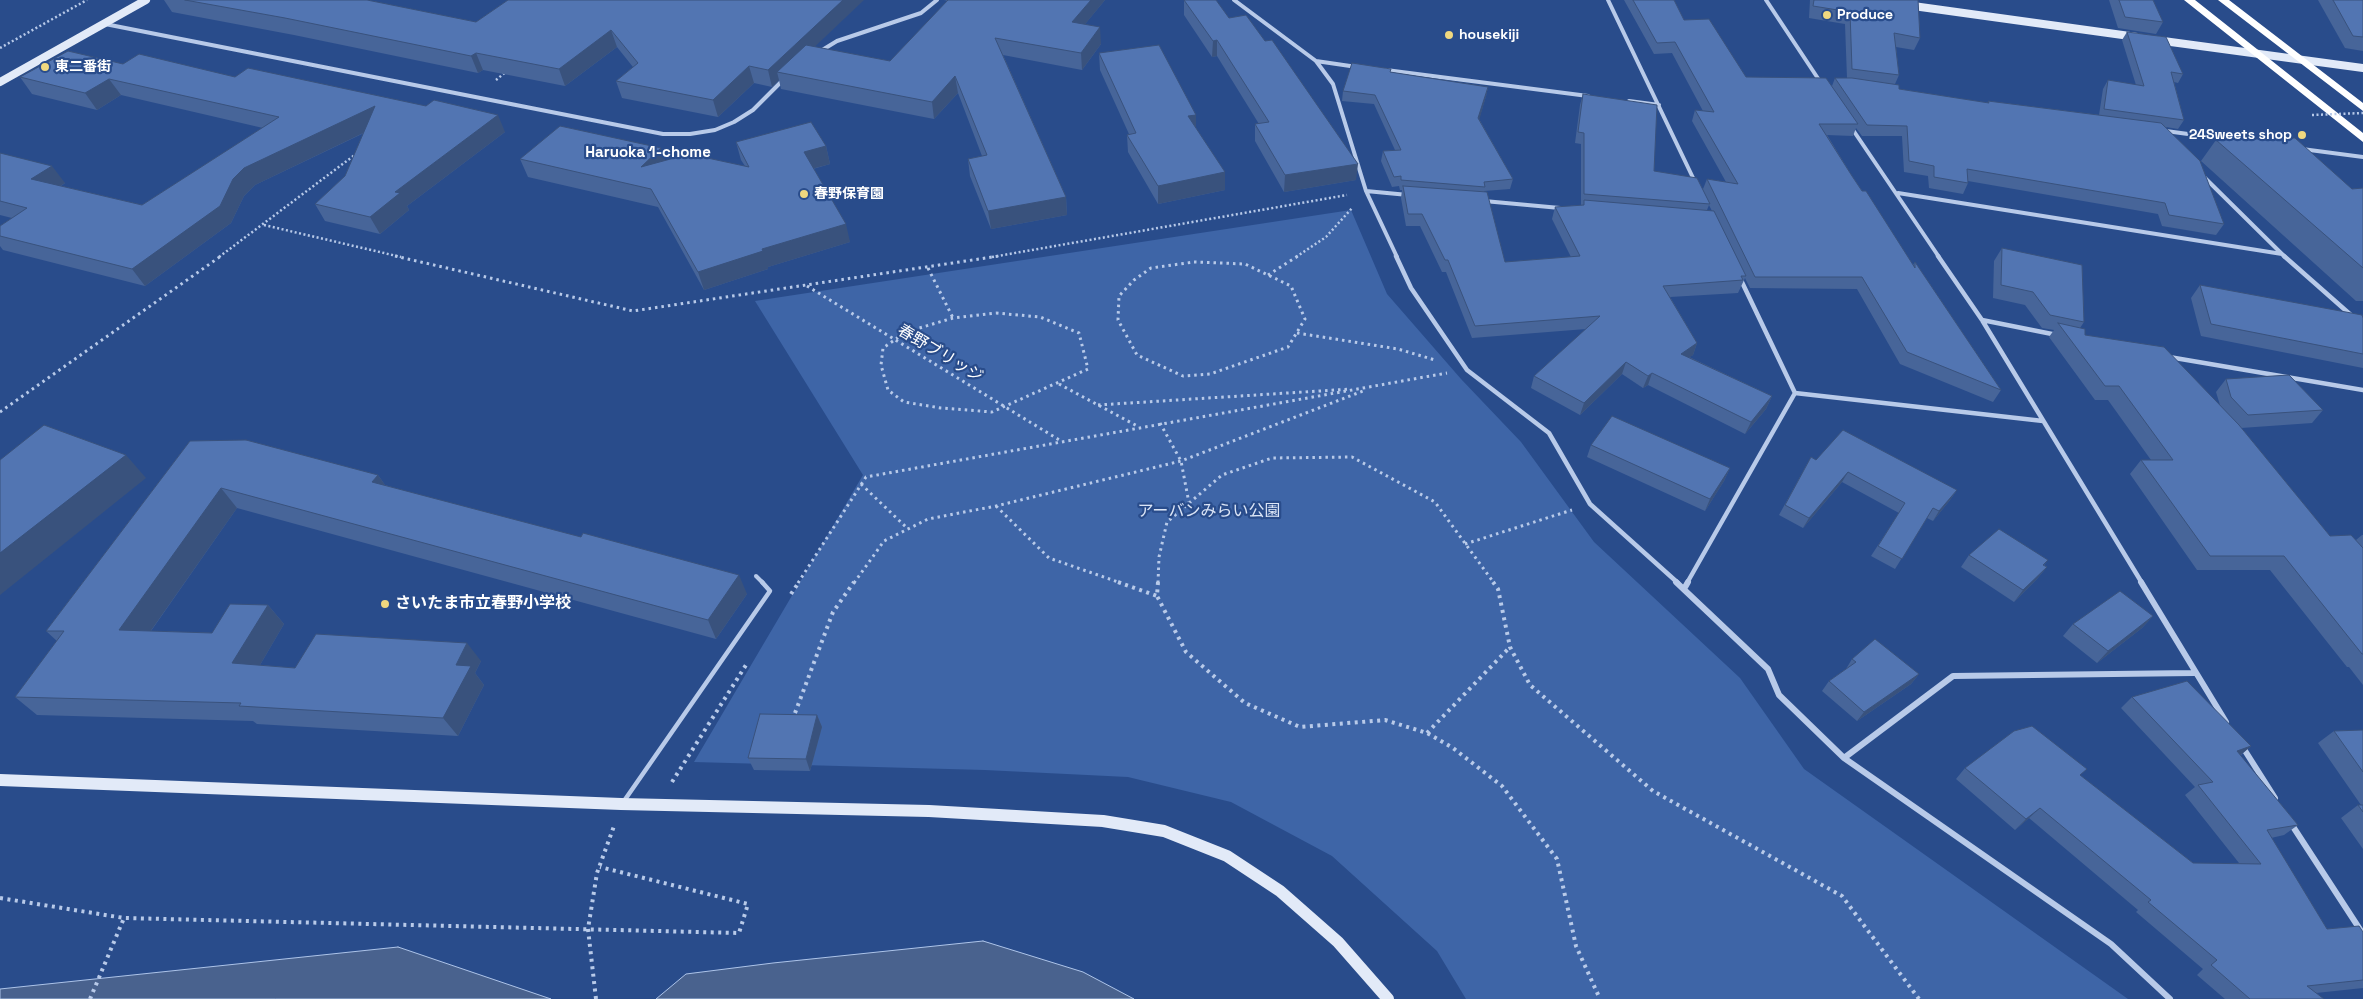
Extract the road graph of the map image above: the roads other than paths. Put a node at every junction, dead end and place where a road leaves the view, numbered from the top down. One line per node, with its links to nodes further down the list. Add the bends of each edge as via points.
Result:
1 (146, 0): 9 (street)
2 (937, 0): 12 (street, via 921,13 838,40)
3 (1234, 0): 15 (street)
4 (1608, 0): 26 (street)
5 (1766, 0): 20 (street)
6 (2189, 0): 13 (highway)
7 (2223, 0): 14 (highway)
8 (1899, 4): 10 (street)
9 (105, 23): 19 (street, via 663,134 715,130 734,122 753,110); 21 (street)
10 (2142, 38)
11 (2152, 39): 13 (street)
12 (814, 55)
13 (2260, 55): 14 (street); 30 (highway)
14 (2299, 59): 17 (street); 27 (highway)
15 (1316, 62): 16 (street); 36 (street, via 1333,84)
16 (1365, 68)
17 (2363, 68)
18 (1384, 70): 24 (street)
19 (791, 73)
20 (1819, 81): 22 (street); 23 (street)
21 (0, 82)
22 (1829, 83)
23 (1825, 89)
24 (1591, 96)
25 (1620, 100): 26 (street)
26 (1659, 105): 35 (street)
27 (2363, 108)
28 (1847, 121): 37 (street)
29 (2157, 130): 31 (street)
30 (2363, 139)
31 (2235, 140)
32 (2294, 148): 33 (street)
33 (2363, 157)
34 (2198, 171): 41 (street)
35 (1696, 184)
36 (1366, 192): 38 (street); 53 (street, via 1411,288 1467,370 1549,433 1590,504)
37 (1898, 193): 41 (street); 43 (street)
38 (1413, 196)
39 (1479, 201): 40 (street)
40 (1565, 208)
41 (2282, 254): 44 (street)
42 (1737, 271): 50 (street)
43 (1982, 320): 45 (street); 51 (street)
44 (2356, 320)
45 (2060, 336)
46 (2158, 355): 47 (street)
47 (2168, 357): 48 (street); 49 (street)
48 (2175, 364)
49 (2363, 390)
50 (1795, 393): 51 (street); 53 (street)
51 (2043, 421): 54 (street)
52 (756, 576): 59 (lane, via 770,591)
53 (1684, 589): 57 (street, via 1768,668 1779,695)
54 (2194, 673): 55 (street); 57 (street, via 1953,676)
55 (2232, 731)
56 (2237, 740): 60 (street)
57 (1844, 758): 64 (street, via 2111,944)
58 (0, 780): 59 (street)
59 (621, 804): 63 (street, via 1018,814 1102,820 1164,831 1227,856 1280,891 1338,942)
60 (2280, 806)
61 (2286, 815): 62 (street)
62 (2362, 933)
63 (1388, 999)
64 (2170, 999)

